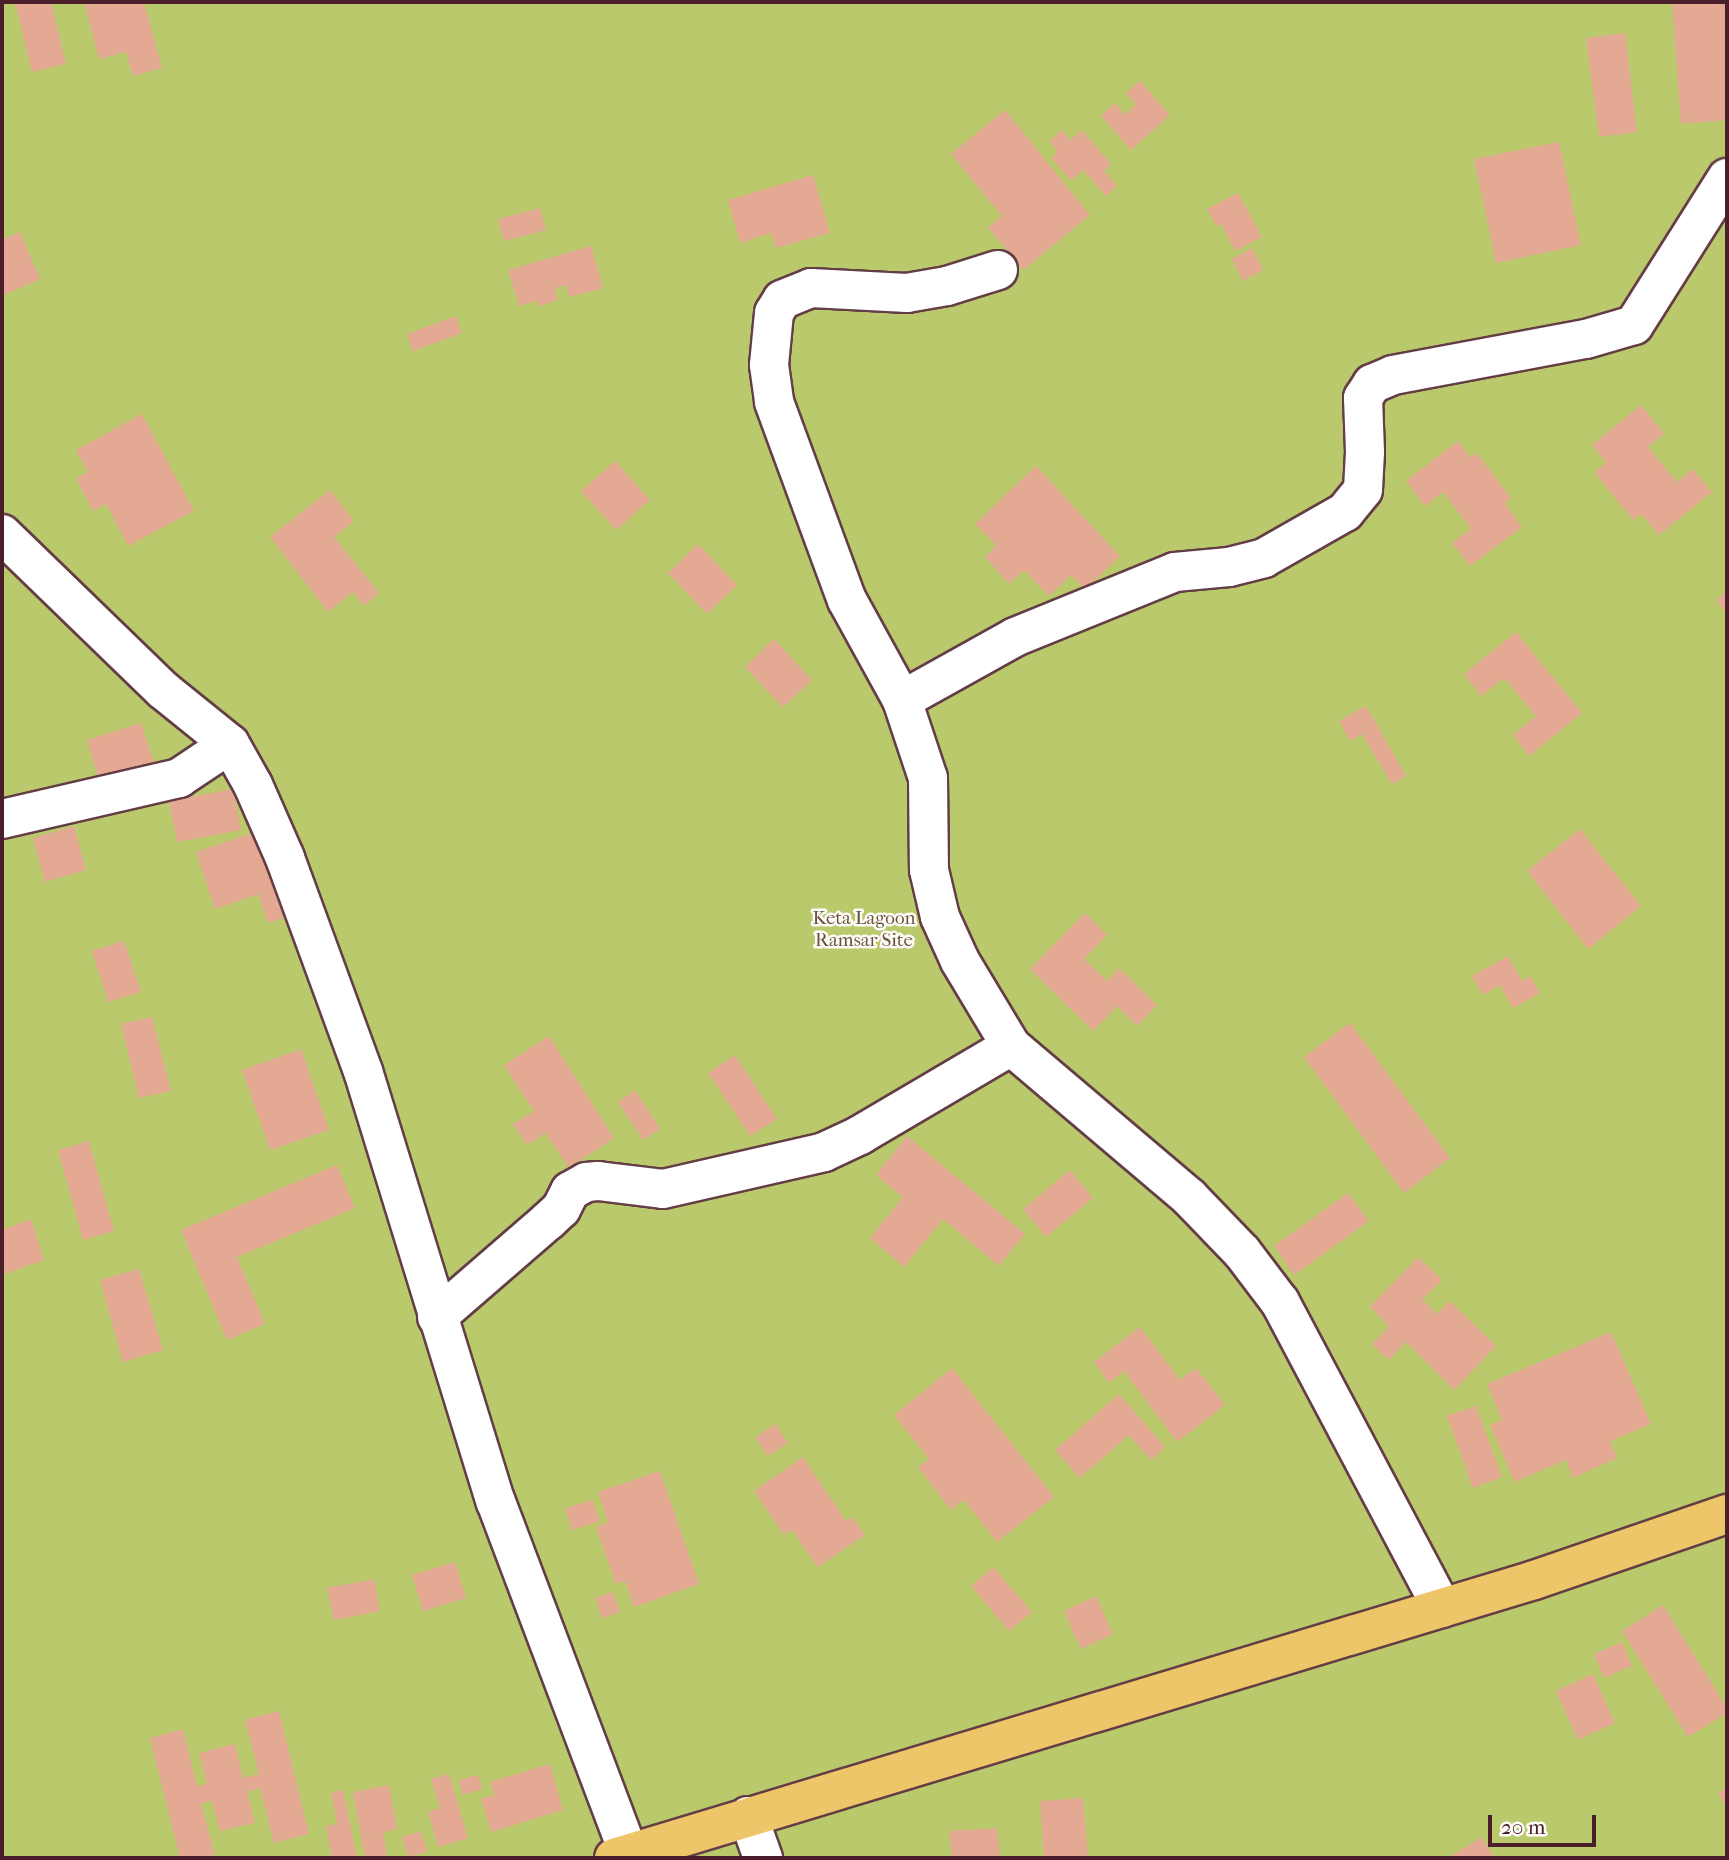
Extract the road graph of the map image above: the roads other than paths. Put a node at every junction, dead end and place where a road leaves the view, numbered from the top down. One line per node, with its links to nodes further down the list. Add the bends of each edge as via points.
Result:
1 (1727, 178): 4 (street, via 1634,325 1586,339 1393,375 1372,384 1363,398 1363,491 1345,512 1264,558 1175,572 1015,637)
2 (998, 270): 4 (street, via 907,293 811,288 782,300 774,313 769,365 774,401 847,600)
3 (2, 534): 5 (street, via 163,690)
4 (901, 700): 7 (street, via 928,778 929,870 940,917 960,961)
5 (230, 744): 6 (street, via 180,778); 8 (street, via 285,858 363,1071)
6 (2, 819)
7 (1011, 1045): 8 (street, via 824,1152 663,1189 586,1182 570,1191 548,1222); 10 (street, via 1188,1197 1265,1282 1311,1357)
8 (437, 1317): 12 (street, via 496,1502)
9 (1727, 1514): 10 (main road)
10 (1442, 1608): 11 (main road)
11 (748, 1816): 12 (main road); 13 (street)
12 (621, 1856)
13 (763, 1858)

